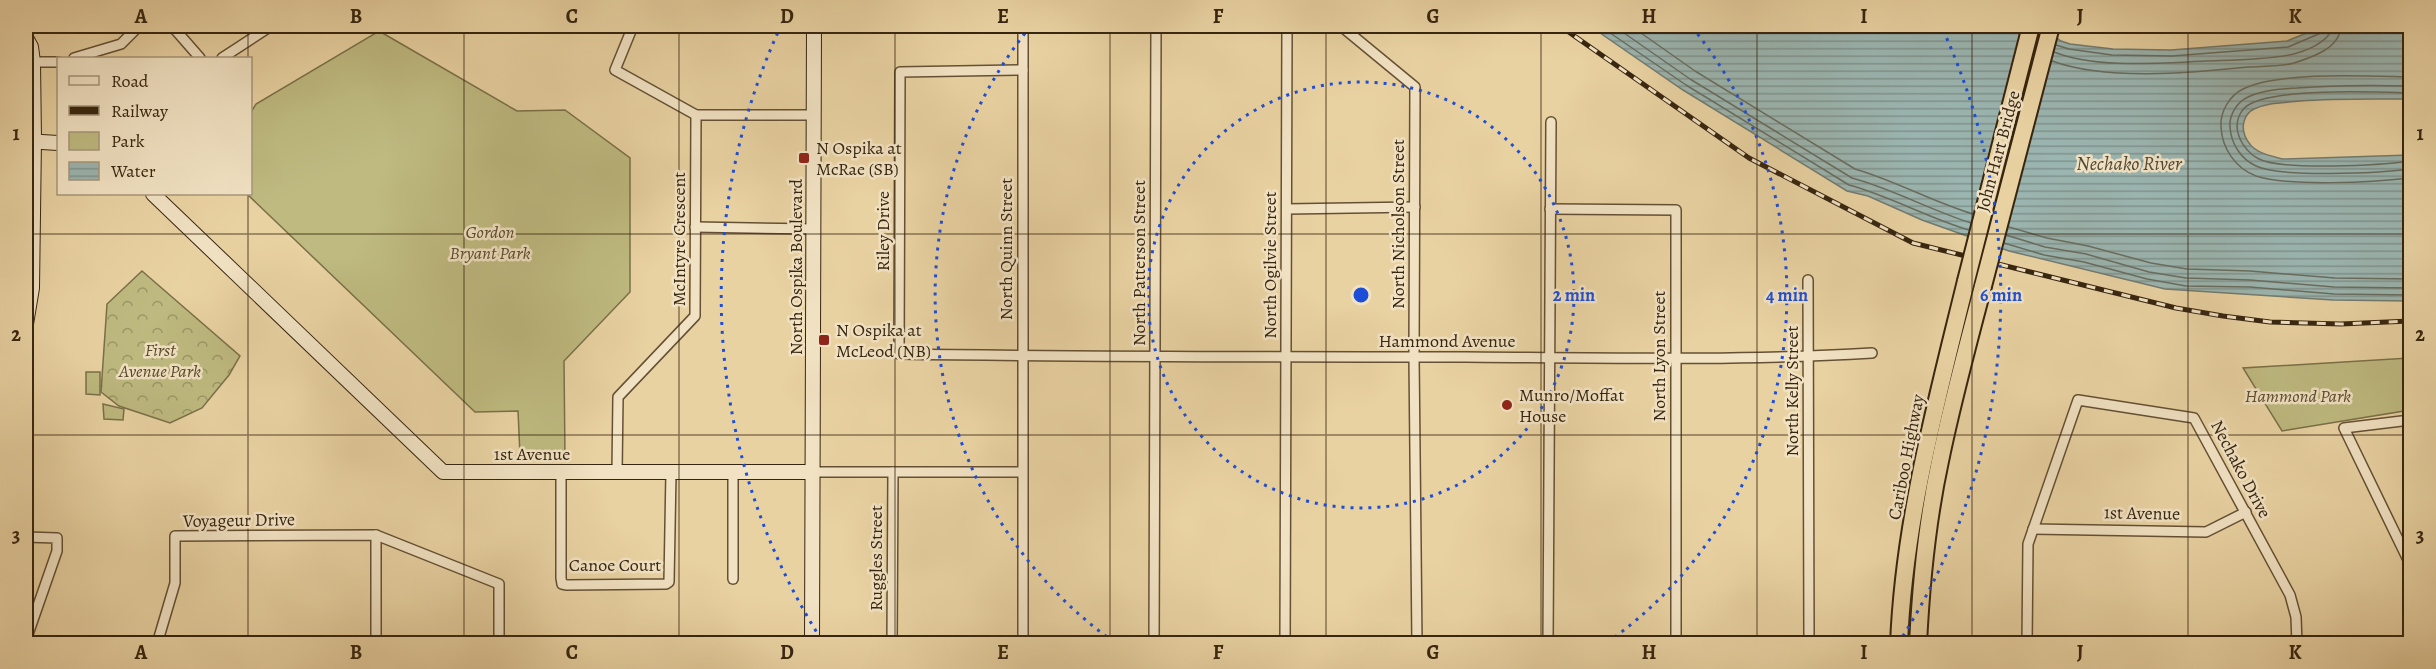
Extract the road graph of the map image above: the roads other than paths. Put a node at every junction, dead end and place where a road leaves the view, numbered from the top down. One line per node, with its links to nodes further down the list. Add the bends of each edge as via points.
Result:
1 (139, 26): 13 (street, via 120,44)
2 (172, 26): 14 (street)
3 (271, 26): 15 (street)
4 (633, 26): 20 (street, via 615,70)
5 (814, 26): 19 (street, North Ospika Boulevard)
6 (1023, 26): 18 (street, North Quinn Street)
7 (1156, 26): 36 (street, North Patterson Street)
8 (1287, 26): 26 (street, North Ogilvie Street)
9 (1341, 26): 25 (street, North Nicholson Street, via 1415,87)
10 (2031, 26): 31 (highway, John Hart Bridge, bridge)
11 (2051, 26): 32 (highway, John Hart Bridge, bridge)
12 (26, 38): 16 (street)
13 (77, 57)
14 (199, 57)
15 (224, 57)
16 (33, 62): 17 (street); 22 (street)
17 (57, 63)
18 (1023, 70): 35 (street, North Quinn Street); 35 (street, Riley Drive, via 900,72 899,354)
19 (814, 115): 20 (street); 29 (street, North Ospika Boulevard)
20 (696, 116): 28 (street, McIntyre Crescent)
21 (1551, 122): 27 (street)
22 (30, 142): 23 (street); 33 (street, via 32,288)
23 (57, 143)
24 (154, 195): 43 (street, 1st Avenue, via 444,472)
25 (1415, 207): 26 (street); 37 (street, North Nicholson Street)
26 (1287, 209): 39 (street, North Ogilvie Street)
27 (1550, 209): 40 (street); 41 (street, North Lyon Street, via 1676,210)
28 (695, 227): 29 (street); 44 (street, McIntyre Crescent, via 695,316 618,397)
29 (814, 230): 47 (street, North Ospika Boulevard)
30 (1808, 280): 38 (street, North Kelly Street)
31 (1966, 281): 69 (highway, Cariboo Highway, via 1914,506)
32 (1983, 286): 70 (highway, Cariboo Highway, via 1936,482)
33 (26, 324)
34 (1872, 353): 38 (street, Hammond Avenue)
35 (1022, 356): 36 (street, Hammond Avenue); 49 (street, North Quinn Street)
36 (1155, 357): 39 (street, Hammond Avenue); 63 (street, North Patterson Street)
37 (1414, 357): 39 (street, Hammond Avenue); 40 (street, Hammond Avenue); 65 (street, North Nicholson Street)
38 (1809, 357): 41 (street, Hammond Avenue); 68 (street, North Kelly Street)
39 (1286, 358): 64 (street, North Ogilvie Street)
40 (1549, 358): 41 (street, Hammond Avenue); 66 (street)
41 (1676, 358): 67 (street, North Lyon Street)
42 (2410, 420): 54 (street, via 2344,428)
43 (561, 472): 44 (street, 1st Avenue); 45 (street, Canoe Court, via 561,578 562,584 567,585 669,582)
44 (617, 472): 45 (street, 1st Avenue)
45 (671, 472): 46 (street, 1st Avenue)
46 (733, 472): 47 (street, 1st Avenue); 55 (street)
47 (814, 472): 48 (street, 1st Avenue); 60 (street, North Ospika Boulevard)
48 (893, 472): 49 (street, 1st Avenue); 61 (street, Ruggles Street)
49 (1022, 472): 62 (street, North Quinn Street)
50 (2246, 512): 51 (street, 1st Avenue, via 2206,532); 51 (street, Nechako Drive, via 2194,418 2078,400); 72 (street, Nechako Drive, via 2290,595)
51 (2033, 530): 71 (street, Nechako Drive, via 2028,544)
52 (376, 535): 57 (street, Voyageur Drive, via 175,536 175,584); 58 (street); 59 (street, via 499,585)
53 (26, 537): 56 (street, via 57,538 57,551)
54 (2410, 564)
55 (733, 579)
56 (26, 640)
57 (157, 644)
58 (376, 644)
59 (499, 644)
60 (812, 644)
61 (892, 644)
62 (1023, 644)
63 (1154, 644)
64 (1285, 644)
65 (1417, 644)
66 (1548, 644)
67 (1676, 644)
68 (1809, 644)
69 (1899, 644)
70 (1918, 644)
71 (2027, 644)
72 (2297, 644)

